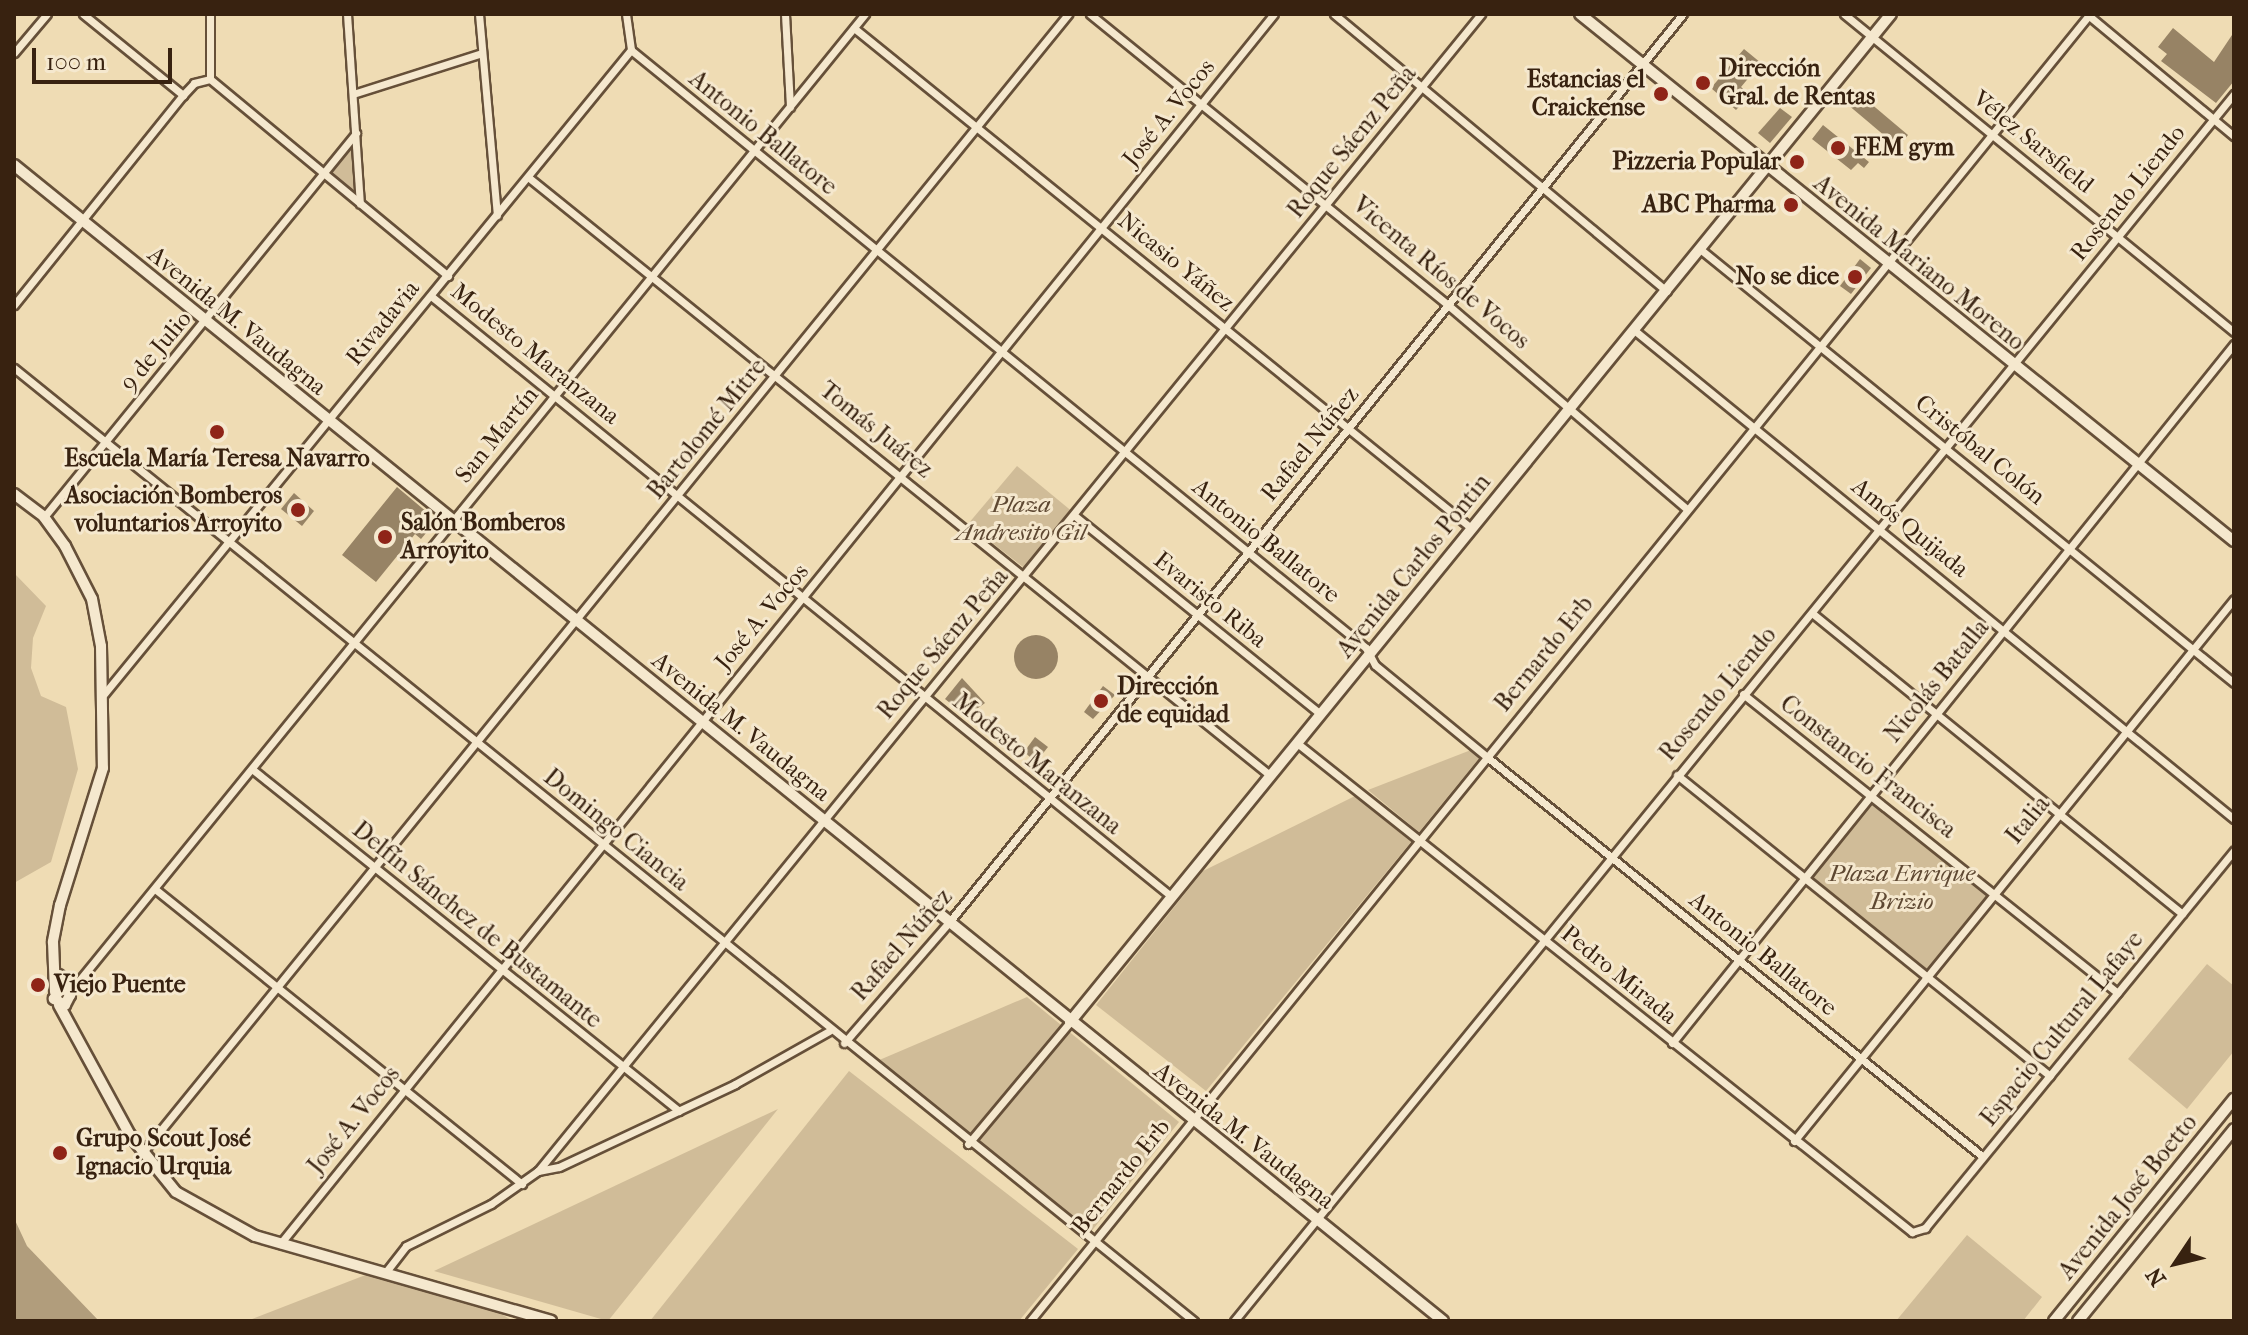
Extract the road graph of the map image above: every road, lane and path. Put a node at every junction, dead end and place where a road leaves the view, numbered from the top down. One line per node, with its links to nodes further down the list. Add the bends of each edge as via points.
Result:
1 (47, 14): 22 (street)
2 (83, 14): 29 (street)
3 (210, 14): 25 (street)
4 (347, 14): 27 (street)
5 (479, 14): 23 (street)
6 (626, 14): 21 (street)
7 (785, 14): 31 (street)
8 (865, 14): 19 (street, San Martín)
9 (1068, 14): 33 (street, Bartolomé Mitre)
10 (1090, 14): 30 (street, Vicenta Ríos de Vocos)
11 (1274, 14): 30 (street, José A. Vocos)
12 (1334, 14): 26 (street)
13 (1481, 14): 26 (street, Roque Sáenz Peña)
14 (1580, 14): 24 (main road, Avenida Mariano Moreno)
15 (1683, 14): 24 (street, Rafael Núñez)
16 (1844, 14): 20 (street, Vélez Sarsfield)
17 (1891, 14): 20 (main road, Avenida Carlos Pontin)
18 (2088, 15): 32 (street); 35 (street, Bernardo Erb)
19 (854, 28): 31 (street, San Martín); 33 (street, Nicasio Yáñez)
20 (1873, 37): 35 (street, Vélez Sarsfield); 39 (main road, Avenida Carlos Pontin)
21 (631, 50): 37 (street, Antonio Ballatore); 41 (street, Rivadavia)
22 (14, 53)
23 (482, 53): 27 (street); 45 (street)
24 (1641, 64): 39 (main road, Avenida Mariano Moreno); 42 (street, Rafael Núñez)
25 (210, 79): 29 (street, via 194,83); 40 (street, Modesto Maranzana)
26 (1422, 87): 42 (street); 44 (street, Roque Sáenz Peña)
27 (353, 94): 34 (street)
28 (2234, 94): 32 (street, Rosendo Liendo)
29 (183, 95): 46 (street)
30 (1202, 103): 44 (street, Vicenta Ríos de Vocos); 47 (street, José A. Vocos)
31 (790, 107): 37 (street, San Martín)
32 (2214, 119): 36 (street); 48 (street, Rosendo Liendo)
33 (977, 127): 47 (street, Nicasio Yáñez); 50 (street, Bartolomé Mitre)
34 (356, 133): 40 (street, 9 de Julio); 43 (street)
35 (1991, 134): 48 (street, Vélez Sarsfield); 51 (street, Bernardo Erb)
36 (2234, 136)
37 (753, 152): 50 (street, Antonio Ballatore); 52 (street, San Martín)
38 (14, 165): 46 (main road, Avenida M. Vaudagna)
39 (1766, 166): 49 (main road, Avenida Carlos Pontin); 51 (main road, Avenida Mariano Moreno)
40 (324, 173): 43 (street, Modesto Maranzana); 58 (street, 9 de Julio)
41 (528, 177): 45 (street, Rivadavia); 52 (street, Tomás Juárez)
42 (1542, 188): 54 (street); 57 (street, Rafael Núñez)
43 (360, 204): 53 (street, Modesto Maranzana)
44 (1326, 205): 57 (street, Vicenta Ríos de Vocos); 59 (street, Roque Sáenz Peña)
45 (497, 216): 53 (street, Rivadavia)
46 (83, 220): 56 (street); 58 (main road, Avenida M. Vaudagna)
47 (1103, 228): 59 (street, Nicasio Yáñez); 64 (street, José A. Vocos)
48 (2118, 237): 61 (street, Vélez Sarsfield); 65 (street, Rosendo Liendo)
49 (1700, 249): 54 (main road, Avenida Carlos Pontin); 62 (street, Cristóbal Colón)
50 (877, 252): 64 (street, Antonio Ballatore); 67 (street, Bartolomé Mitre)
51 (1884, 262): 62 (street, Bernardo Erb); 65 (main road, Avenida Mariano Moreno)
52 (654, 274): 67 (street, Tomás Juárez); 68 (street, San Martín)
53 (448, 276): 55 (street, Rivadavia)
54 (1667, 291): 60 (main road, Avenida Carlos Pontin)
55 (431, 296): 68 (street, Modesto Maranzana); 70 (street, Rivadavia)
56 (14, 305)
57 (1448, 305): 69 (street, Vicenta Ríos de Vocos); 72 (street, Rafael Núñez)
58 (206, 322): 70 (main road, Avenida M. Vaudagna); 73 (street, 9 de Julio)
59 (1227, 329): 72 (street, Nicasio Yáñez); 75 (street, Roque Sáenz Peña)
60 (1634, 330): 69 (main road, Avenida Carlos Pontin); 71 (street, Amós Quijada)
61 (2234, 332)
62 (1818, 344): 71 (street, Bernardo Erb); 74 (street, Cristóbal Colón)
63 (2234, 344): 76 (street, Nicolás Batalla)
64 (1003, 353): 75 (street, Antonio Ballatore); 77 (street, José A. Vocos)
65 (2012, 363): 74 (street, Rosendo Liendo); 76 (main road, Avenida Mariano Moreno)
66 (14, 368): 73 (street, Domingo Ciancia)
67 (778, 375): 77 (street, Tomás Juárez); 79 (street, Bartolomé Mitre)
68 (555, 395): 79 (street, Modesto Maranzana); 83 (street, San Martín)
69 (1570, 407): 80 (street, Vicenta Ríos de Vocos); 84 (main road, Avenida Carlos Pontin)
70 (328, 422): 83 (main road, Avenida M. Vaudagna); 87 (street, Rivadavia)
71 (1754, 424): 80 (street, Bernardo Erb); 85 (street, Amós Quijada)
72 (1349, 428): 84 (street, Nicasio Yáñez); 89 (street, Rafael Núñez)
73 (106, 442): 82 (street, 9 de Julio); 87 (street, Domingo Ciancia)
74 (1944, 447): 85 (street, Rosendo Liendo); 88 (street, Cristóbal Colón)
75 (1125, 455): 81 (street, Roque Sáenz Peña); 89 (street, Antonio Ballatore)
76 (2137, 465): 86 (main road, Avenida Mariano Moreno); 88 (street, Nicolás Batalla)
77 (903, 478): 90 (street, Tomás Juárez); 92 (street, José A. Vocos)
78 (14, 494): 82 (main road)
79 (679, 495): 92 (street, Modesto Maranzana); 95 (street, Bartolomé Mitre)
80 (1686, 508): 111 (street, Bernardo Erb)
81 (1075, 516): 90 (street, Roque Sáenz Peña); 94 (street, Evaristo Riba)
82 (44, 517): 102 (main road, via 92,599)
83 (453, 521): 95 (main road, Avenida M. Vaudagna); 97 (street, San Martín)
84 (1471, 528): 99 (main road, Avenida Carlos Pontin)
85 (1879, 529): 93 (street, Rosendo Liendo); 96 (street, Amós Quijada)
86 (2234, 541)
87 (231, 543): 97 (street, Domingo Ciancia); 102 (street, Rivadavia)
88 (2069, 548): 96 (street, Nicolás Batalla); 98 (street, Cristóbal Colón)
89 (1249, 552): 94 (street, Rafael Núñez); 99 (street, Antonio Ballatore)
90 (1026, 577): 100 (street, Tomás Juárez); 104 (street, Roque Sáenz Peña)
91 (2234, 599): 98 (street, Italia)
92 (803, 600): 104 (street, Modesto Maranzana); 107 (street, José A. Vocos)
93 (1812, 613): 103 (street, Rosendo Liendo); 106 (street)
94 (1198, 615): 100 (street, Rafael Núñez); 105 (street, Evaristo Riba)
95 (577, 621): 107 (main road, Avenida M. Vaudagna); 109 (street, Bartolomé Mitre)
96 (2004, 631): 106 (street, Nicolás Batalla); 108 (street, Amós Quijada)
97 (354, 643): 109 (street, Domingo Ciancia); 112 (street, San Martín)
98 (2192, 651): 101 (street, Cristóbal Colón); 108 (street, Italia)
99 (1369, 654): 105 (main road, Avenida Carlos Pontin); 111 (street, Antonio Ballatore)
100 (1149, 675): 114 (street, Tomás Juárez); 116 (street, Rafael Núñez)
101 (2234, 683)
102 (104, 694): 138 (main road, via 103,768 53,942)
103 (1743, 694): 113 (street, Rosendo Liendo); 115 (street, Constancio Francisca)
104 (923, 698): 116 (street, Modesto Maranzana); 118 (street, Roque Sáenz Peña)
105 (1320, 714): 110 (main road, Avenida Carlos Pontin)
106 (1937, 714): 115 (street, Nicolás Batalla); 117 (street)
107 (703, 720): 118 (main road, Avenida M. Vaudagna); 121 (street, José A. Vocos)
108 (2127, 730): 117 (street, Italia); 119 (street, Amós Quijada)
109 (477, 743): 121 (street, Domingo Ciancia); 124 (street, Bartolomé Mitre)
110 (1297, 743): 114 (main road, Avenida Carlos Pontin); 120 (street, Pedro Mirada)
111 (1487, 757): 120 (street, Bernardo Erb); 123 (street, Antonio Ballatore)
112 (252, 769): 124 (street, Delfín Sánchez de Bustamante); 126 (street, San Martín)
113 (1677, 775): 123 (street, Rosendo Liendo); 125 (street)
114 (1271, 776): 128 (main road, Avenida Carlos Pontin)
115 (1871, 795): 125 (street, Nicolás Batalla); 127 (street, Constancio Francisca)
116 (1048, 800): 128 (street, Modesto Maranzana); 130 (street, Rafael Núñez)
117 (2059, 814): 127 (street, Italia); 129 (street)
118 (821, 818): 130 (main road, Avenida M. Vaudagna); 132 (street, Roque Sáenz Peña)
119 (2234, 819)
120 (1420, 841): 131 (street, Pedro Mirada); 149 (street, Bernardo Erb)
121 (602, 844): 132 (street, Domingo Ciancia); 134 (street, José A. Vocos)
122 (2234, 850): 129 (street, Espacio Cultural Lafaye)
123 (1611, 856): 131 (street, Rosendo Liendo); 133 (street, Antonio Ballatore)
124 (378, 870): 134 (street, Delfín Sánchez de Bustamante); 136 (street, Bartolomé Mitre)
125 (1805, 879): 133 (street, Nicolás Batalla); 135 (street)
126 (155, 889): 136 (street); 138 (street, San Martín)
127 (1994, 893): 135 (street, Italia); 137 (street, Constancio Francisca)
128 (1172, 897): 139 (main road, Avenida Carlos Pontin)
129 (2182, 914): 137 (street, Espacio Cultural Lafaye)
130 (950, 921): 139 (main road, Avenida M. Vaudagna); 141 (street, Rafael Núñez)
131 (1543, 940): 142 (street, Pedro Mirada); 157 (street, Rosendo Liendo)
132 (724, 943): 140 (street, Domingo Ciancia); 144 (street, Roque Sáenz Peña)
133 (1739, 960): 142 (street, Nicolás Batalla); 143 (street, Antonio Ballatore)
134 (500, 970): 144 (street, Delfín Sánchez de Bustamante); 146 (street, José A. Vocos)
135 (1927, 977): 143 (street, Italia); 145 (street)
136 (279, 991): 146 (street); 153 (street, Bartolomé Mitre)
137 (2117, 993): 145 (street, Espacio Cultural Lafaye)
138 (63, 996): 153 (main road, via 81,1043)
139 (1070, 1022): 149 (main road, Avenida M. Vaudagna); 152 (street, Avenida Carlos Pontin)
140 (829, 1031): 141 (street, Domingo Ciancia); 148 (street)
141 (844, 1043): 152 (street, Domingo Ciancia)
142 (1672, 1043): 151 (street, Pedro Mirada)
143 (1861, 1058): 151 (street, Italia); 154 (street, Antonio Ballatore)
144 (624, 1071): 148 (street, Delfín Sánchez de Bustamante); 155 (street, Roque Sáenz Peña)
145 (2050, 1076): 154 (street, Espacio Cultural Lafaye)
146 (402, 1093): 156 (street); 160 (street, José A. Vocos)
147 (2234, 1099): 169 (main road, Avenida José Boetto)
148 (679, 1111): 155 (street, via 559,1167)
149 (1192, 1122): 157 (main road, Avenida M. Vaudagna); 159 (street, Bernardo Erb)
150 (2234, 1129): 170 (main road, Avenida José Boetto)
151 (1794, 1141): 158 (street, Pedro Mirada, via 1905,1229)
152 (968, 1144): 159 (street, Domingo Ciancia)
153 (143, 1152): 160 (main road, via 176,1192)
154 (1983, 1157): 158 (street, Espacio Cultural Lafaye)
155 (538, 1171): 156 (street, Roque Sáenz Peña)
156 (522, 1184): 161 (street, Roque Sáenz Peña, via 406,1246)
157 (1316, 1219): 167 (street, Rosendo Liendo); 168 (main road, Avenida M. Vaudagna)
158 (1919, 1233)
159 (1093, 1243): 165 (street, Bernardo Erb); 166 (street, Domingo Ciancia)
160 (280, 1244): 161 (main road)
161 (385, 1273): 162 (main road)
162 (503, 1306): 163 (main road); 164 (main road)
163 (533, 1321)
164 (551, 1321)
165 (1030, 1321)
166 (1194, 1321)
167 (1234, 1321)
168 (1443, 1321)
169 (2054, 1321)
170 (2078, 1321)

